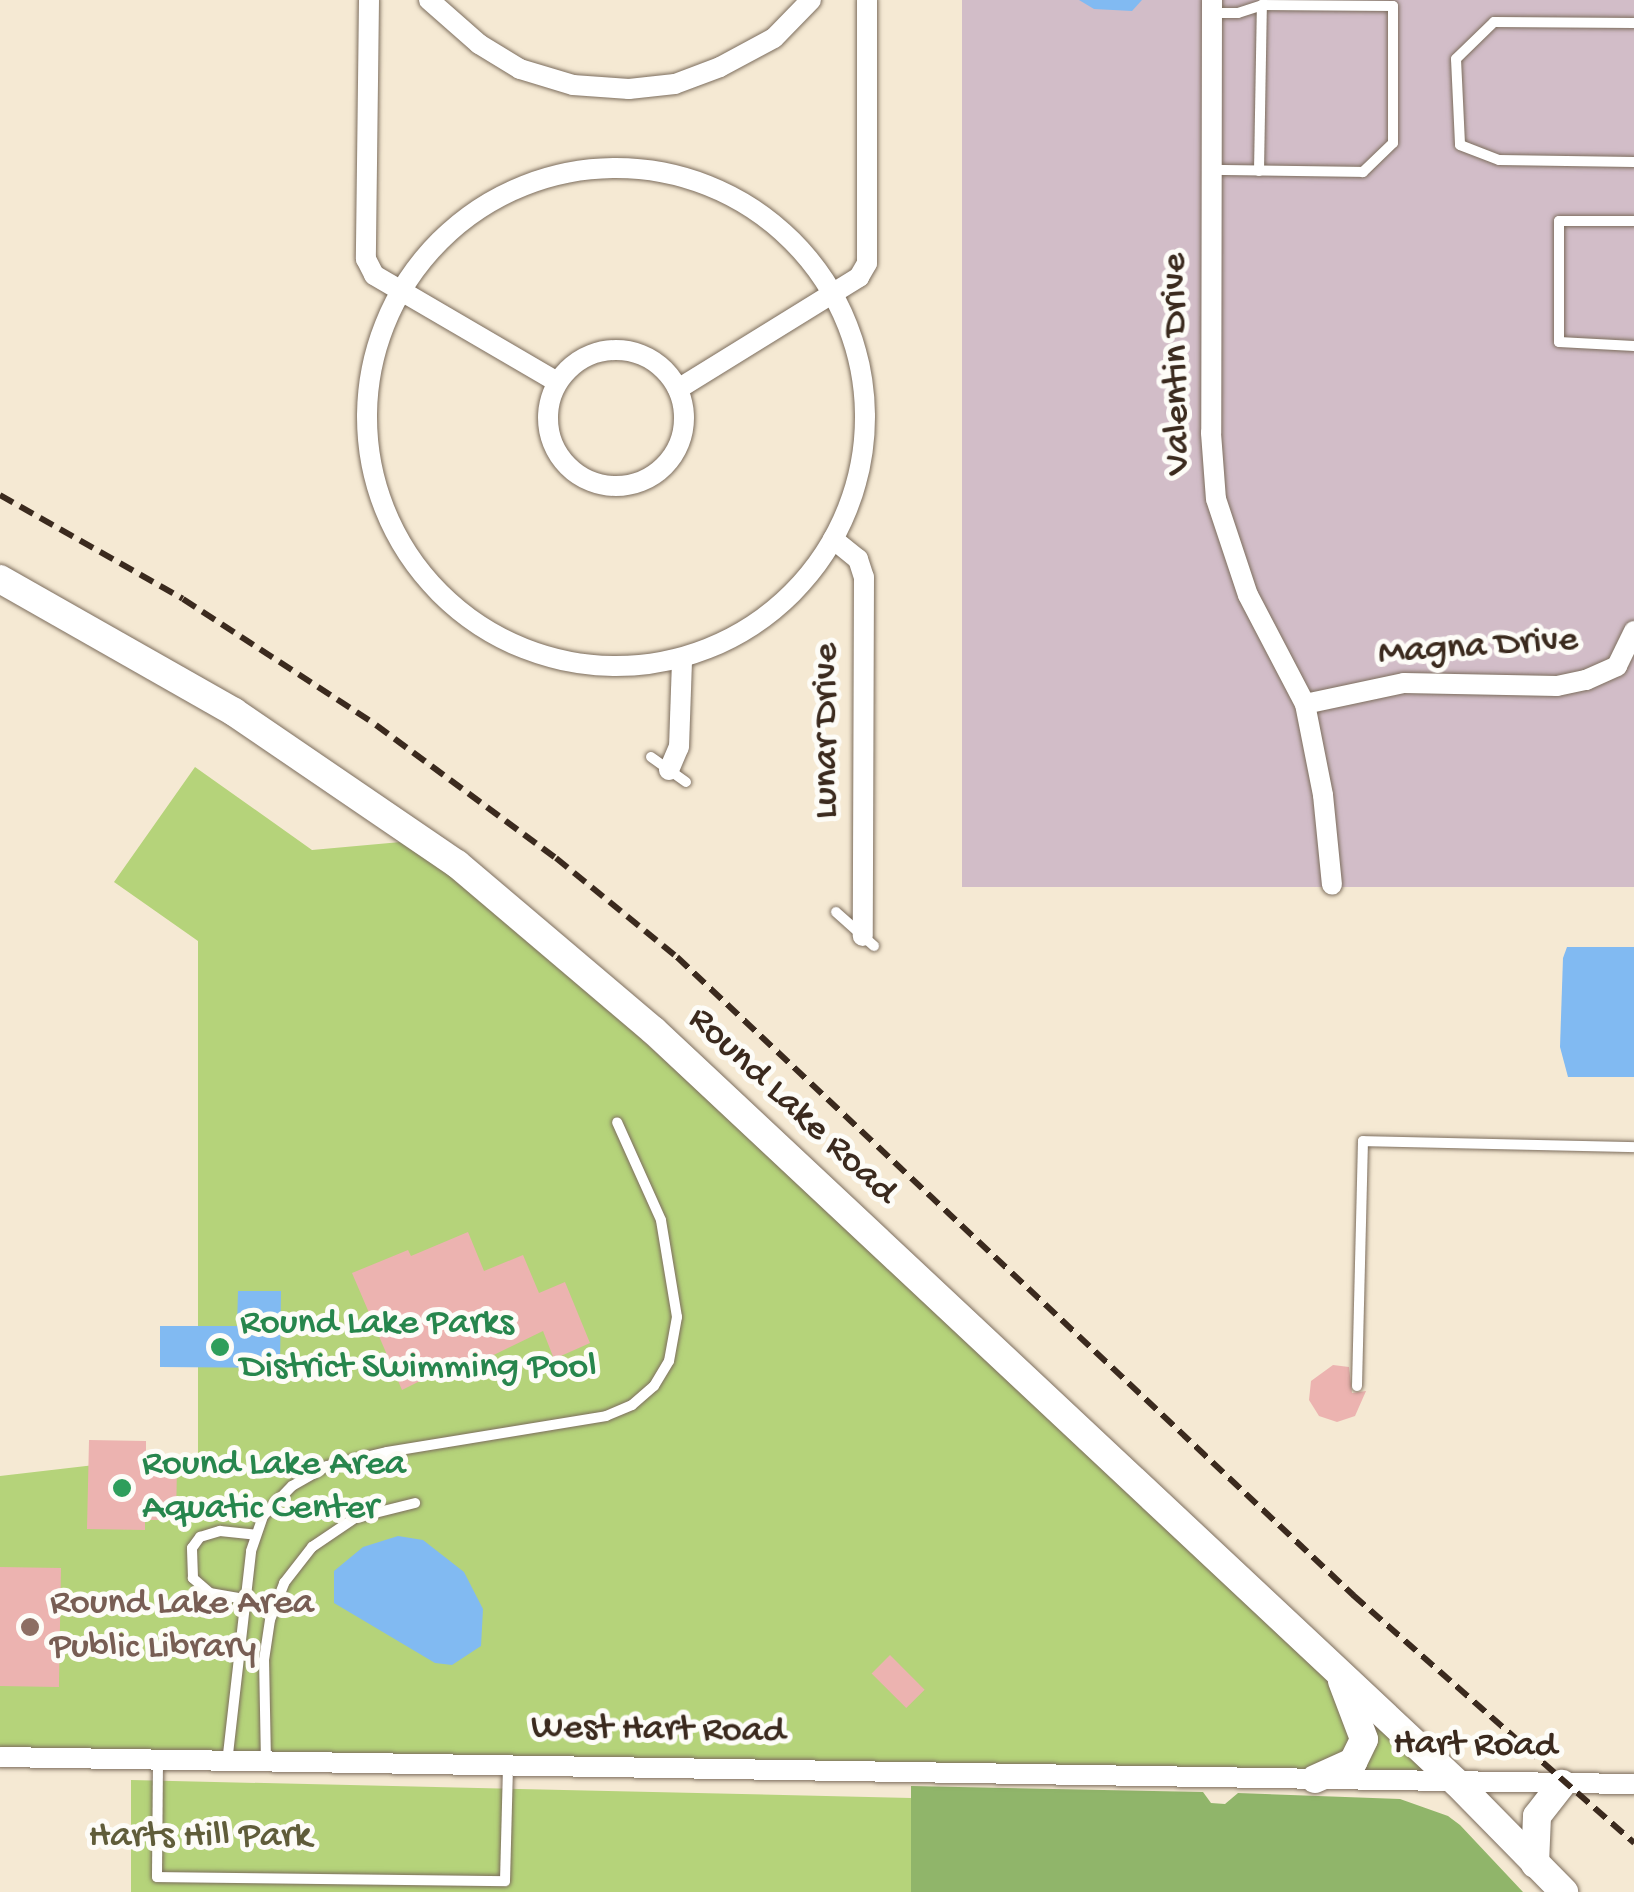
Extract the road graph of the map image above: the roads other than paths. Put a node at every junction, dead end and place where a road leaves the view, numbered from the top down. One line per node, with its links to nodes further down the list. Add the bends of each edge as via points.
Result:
1 (369, 0): 12 (street, via 366,259 374,276)
2 (428, 0): 3 (street, via 478,44 520,68 573,85 629,89 675,84 720,67 774,38)
3 (811, 0)
4 (867, 0): 13 (street, via 867,263 859,277)
5 (1262, 5): 6 (lane, via 1238,13); 10 (lane); 10 (lane, via 1392,6 1393,143 1363,172)
6 (1212, 6): 9 (street, Valentin Drive)
7 (1634, 23): 8 (lane, via 1494,22 1456,59 1460,145 1499,160)
8 (1634, 162)
9 (1211, 170): 10 (lane); 21 (street, Valentin Drive, via 1216,500 1248,595)
10 (1259, 171)
11 (1634, 221): 14 (lane, via 1560,221 1559,256 1559,342)
12 (398, 290): 13 (street, via 442,238 480,207 572,173 628,171 684,177 731,196 775,223); 15 (street); 20 (street, via 369,380 367,432 376,489 402,542 446,598 488,632 528,651 572,663)
13 (831, 293): 16 (street); 17 (street, via 850,332 864,397 862,461)
14 (1634, 346)
15 (557, 382): 16 (street, via 588,355 630,351 666,371); 16 (street, via 548,416 554,450 589,482 612,487 657,474 673,456 683,435)
16 (678, 389)
17 (833, 539): 20 (street, via 779,607 730,640); 25 (street, Lunar Drive, via 858,559 864,577)
18 (0, 579): 32 (main road, Round Lake Road, via 234,712 457,864 653,1030)
19 (1634, 630): 21 (street, Magna Drive, via 1617,666 1586,680 1557,686 1404,682)
20 (682, 660): 22 (street, via 679,747)
21 (1305, 704): 23 (street, Valentin Drive)
22 (669, 770)
23 (1332, 884)
24 (836, 912): 25 (lane)
25 (868, 941)
26 (616, 1122): 30 (lane, via 661,1220 678,1318 669,1360 654,1386 606,1416 327,1466 292,1486 263,1516)
27 (1634, 1146): 28 (lane, via 1362,1141)
28 (1357, 1386)
29 (414, 1503): 36 (lane, via 355,1518 312,1548 284,1583 264,1660)
30 (256, 1535): 31 (lane); 31 (lane, via 220,1531 200,1537 192,1548 194,1578 210,1593)
31 (244, 1600): 35 (lane)
32 (1338, 1671): 38 (main road, via 1364,1740 1353,1762); 39 (main road, Round Lake Road)
33 (0, 1757): 34 (street, West Hart Road)
34 (158, 1761): 35 (street, West Hart Road); 37 (lane, via 158,1877 505,1882)
35 (227, 1762): 36 (street, West Hart Road)
36 (266, 1763): 37 (street, West Hart Road)
37 (508, 1764): 38 (street, West Hart Road)
38 (1315, 1779): 39 (street, Hart Road)
39 (1457, 1783): 40 (street, Hart Road); 42 (main road, Round Lake Road)
40 (1562, 1784): 41 (street, Hart Road); 42 (main road, via 1537,1816)
41 (1634, 1784)
42 (1534, 1864): 43 (main road, Round Lake Road)
43 (1564, 1892)

